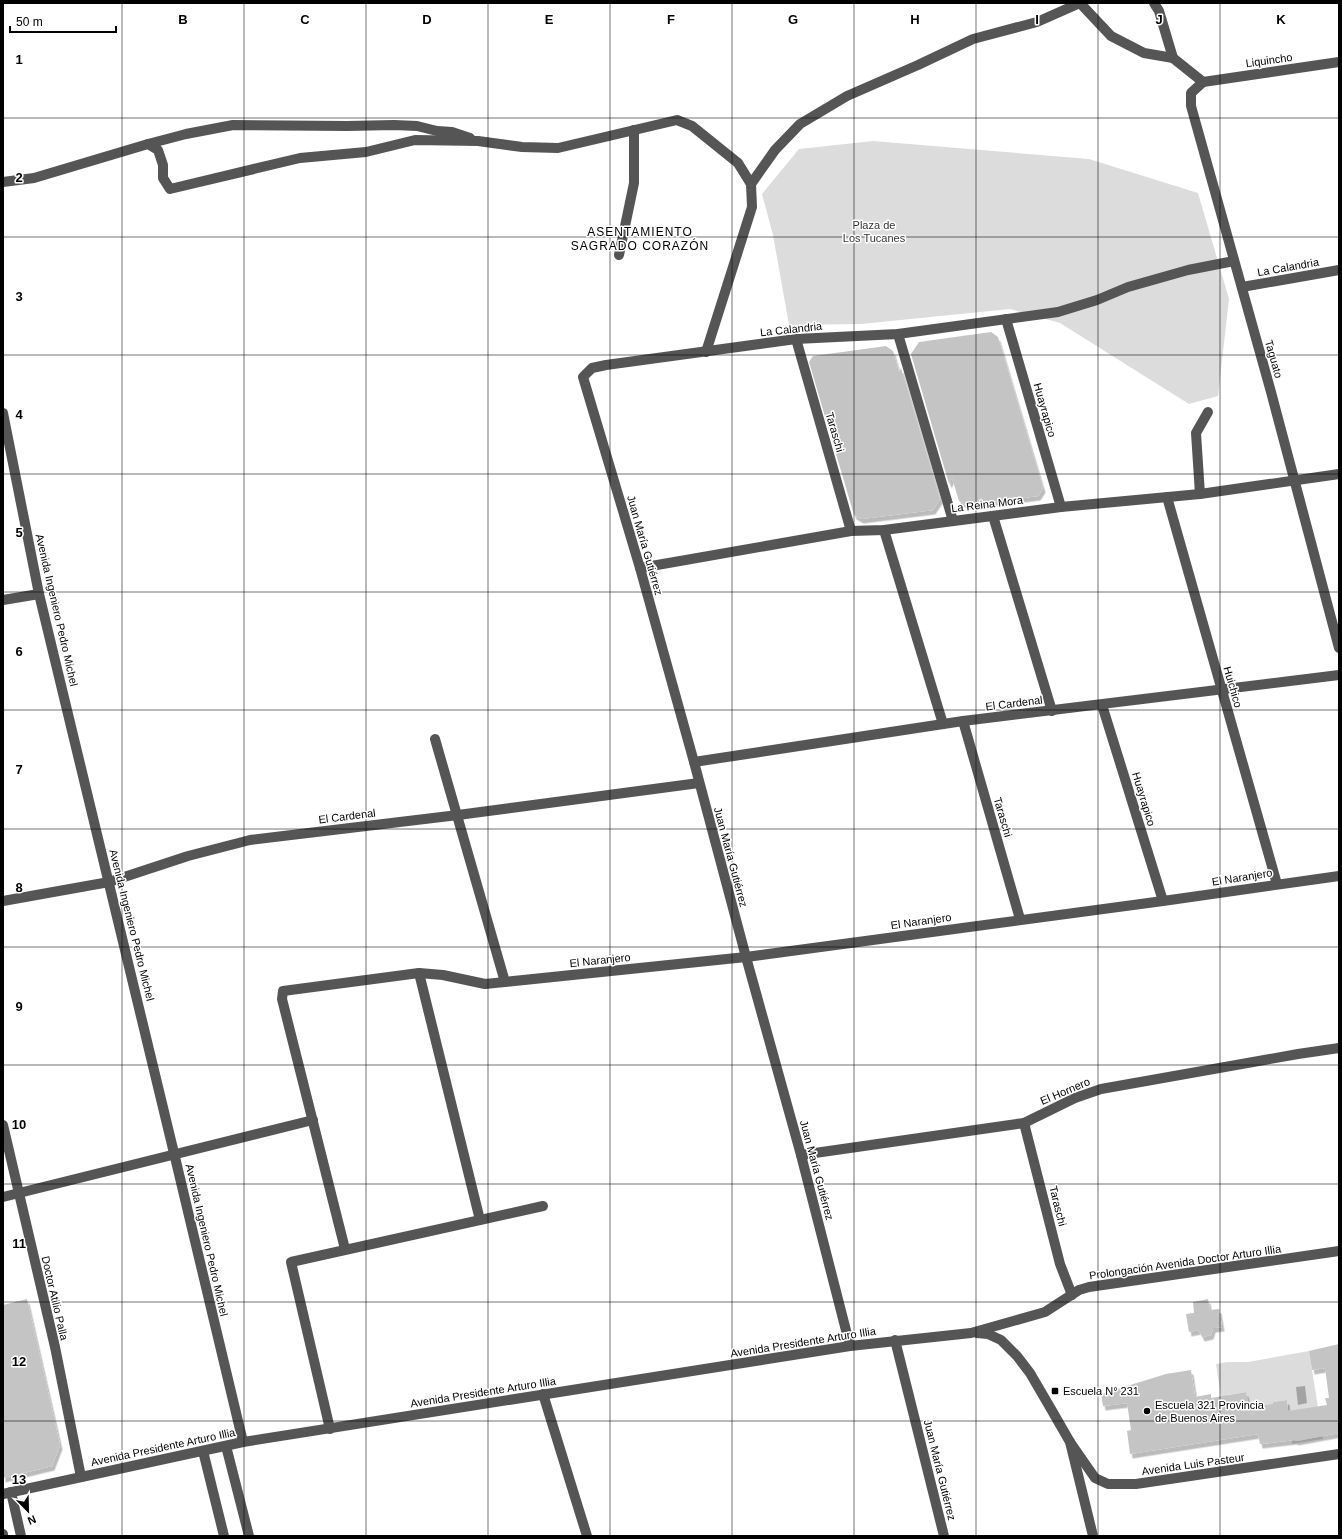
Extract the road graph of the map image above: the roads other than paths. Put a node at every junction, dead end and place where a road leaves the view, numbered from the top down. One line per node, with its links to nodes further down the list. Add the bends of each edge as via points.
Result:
1 (1080, 3): 3 (street, via 1110,36 1144,53); 10 (street, via 1038,22 973,39 847,96 800,124 775,150)
2 (1154, 3): 3 (street, via 1159,11)
3 (1173, 58): 5 (street)
4 (1339, 62): 5 (street, Liquincho)
5 (1203, 82): 12 (street, Taguato, via 1191,93 1191,106)
6 (634, 130): 7 (street, via 558,148 522,147); 10 (street, via 678,120 692,126 738,164); 11 (street, via 634,183)
7 (478, 141): 8 (street, via 452,132 417,126 232,126); 8 (street, via 415,140 366,152 300,158 170,189 163,178 163,165 158,150)
8 (148, 144): 9 (street, via 34,178)
9 (3, 182)
10 (751, 184): 18 (street, via 752,207)
11 (619, 255)
12 (1234, 261): 14 (street, Taguato); 15 (street, La Calandria, via 1188,270 1128,287 1058,312)
13 (1339, 270): 14 (street, La Calandria)
14 (1242, 287): 23 (street, Taguato)
15 (1006, 320): 16 (street, La Calandria); 26 (street, Huayrapico)
16 (898, 334): 17 (street, La Calandria); 28 (street)
17 (796, 339): 18 (street, La Calandria); 30 (street, Taraschi)
18 (706, 352): 19 (street, La Calandria, via 606,365 592,368)
19 (583, 377): 31 (street, Juan María Gutiérrez)
20 (1208, 412): 24 (street, via 1196,433)
21 (3, 413): 32 (street, Avenida Ingeniero Pedro Michel)
22 (1339, 474): 23 (street, La Reina Mora)
23 (1295, 481): 24 (street, La Reina Mora); 34 (street, Taguato)
24 (1200, 494): 25 (street, La Reina Mora)
25 (1167, 497): 26 (street, La Reina Mora); 36 (street, Huichico)
26 (1061, 507): 27 (street, La Reina Mora)
27 (993, 516): 28 (street, La Reina Mora); 38 (street)
28 (952, 521): 29 (street, La Reina Mora)
29 (884, 530): 30 (street, La Reina Mora); 40 (street)
30 (851, 532): 31 (street, La Reina Mora)
31 (640, 568): 42 (street, Juan María Gutiérrez)
32 (39, 594): 33 (street); 46 (street, Avenida Ingeniero Pedro Michel)
33 (3, 600)
34 (1339, 648)
35 (1339, 675): 36 (street, El Cardenal)
36 (1221, 690): 37 (street, El Cardenal); 47 (street, Huichico)
37 (1102, 705): 38 (street, El Cardenal); 49 (street, Huayrapico)
38 (1052, 711): 39 (street, El Cardenal)
39 (963, 721): 40 (street, El Cardenal); 50 (street, Taraschi)
40 (943, 724): 42 (street, El Cardenal)
41 (435, 739): 44 (street)
42 (694, 762): 43 (street, Juan María Gutiérrez)
43 (699, 783): 44 (street, El Cardenal); 51 (street, Juan María Gutiérrez)
44 (458, 815): 46 (street, El Cardenal, via 250,840 188,856); 53 (street)
45 (1339, 876): 47 (street, El Naranjero)
46 (109, 882): 48 (street, El Cardenal); 58 (street, Avenida Ingeniero Pedro Michel)
47 (1278, 884): 49 (street, El Naranjero)
48 (3, 901)
49 (1163, 901): 50 (street, El Naranjero)
50 (1020, 919): 51 (street, El Naranjero)
51 (746, 957): 53 (street, El Naranjero); 59 (street, Juan María Gutiérrez)
52 (419, 973): 53 (street, El Naranjero, via 443,975 484,984); 55 (street, El Naranjero, via 283,991 282,999); 63 (street)
53 (505, 982)
54 (1339, 1048): 56 (street, El Hornero, via 1101,1089 1075,1098)
55 (313, 1120): 58 (street); 64 (street)
56 (1024, 1123): 59 (street, El Hornero); 66 (street, Taraschi, via 1060,1264)
57 (3, 1125): 60 (street, Doctor Atilio Palla)
58 (174, 1153): 60 (street); 72 (street, Avenida Ingeniero Pedro Michel)
59 (801, 1154): 69 (street, Juan María Gutiérrez)
60 (19, 1192): 61 (street); 77 (street, Doctor Atilio Palla, via 55,1347)
61 (3, 1196)
62 (543, 1206): 63 (street)
63 (480, 1220): 64 (street)
64 (344, 1249): 71 (street, via 290,1262)
65 (1339, 1251): 66 (street, Prolongación Avenida Doctor Arturo Illia, via 1089,1287)
66 (1072, 1295): 67 (street, Prolongación Avenida Doctor Arturo Illia, via 1045,1312)
67 (970, 1333): 68 (street, Avenida Presidente Arturo Illia); 73 (street, via 988,1334 1001,1340 1018,1356)
68 (895, 1340): 69 (street, Avenida Presidente Arturo Illia); 83 (street, Juan María Gutiérrez)
69 (850, 1346): 70 (street, Avenida Presidente Arturo Illia)
70 (543, 1394): 71 (street, Avenida Presidente Arturo Illia); 82 (street)
71 (330, 1429): 72 (street, Avenida Presidente Arturo Illia)
72 (242, 1442): 74 (street, Avenida Presidente Arturo Illia)
73 (1070, 1442): 76 (street, Avenida Luis Pasteur, via 1095,1478 1108,1484 1136,1484); 84 (street)
74 (226, 1446): 75 (street, Avenida Presidente Arturo Illia); 81 (street)
75 (203, 1451): 77 (street, Avenida Presidente Arturo Illia); 80 (street)
76 (1339, 1454)
77 (81, 1477): 78 (street, Avenida Presidente Arturo Illia)
78 (7, 1493): 79 (street)
79 (21, 1536)
80 (224, 1536)
81 (249, 1536)
82 (587, 1536)
83 (944, 1536)
84 (1093, 1536)

